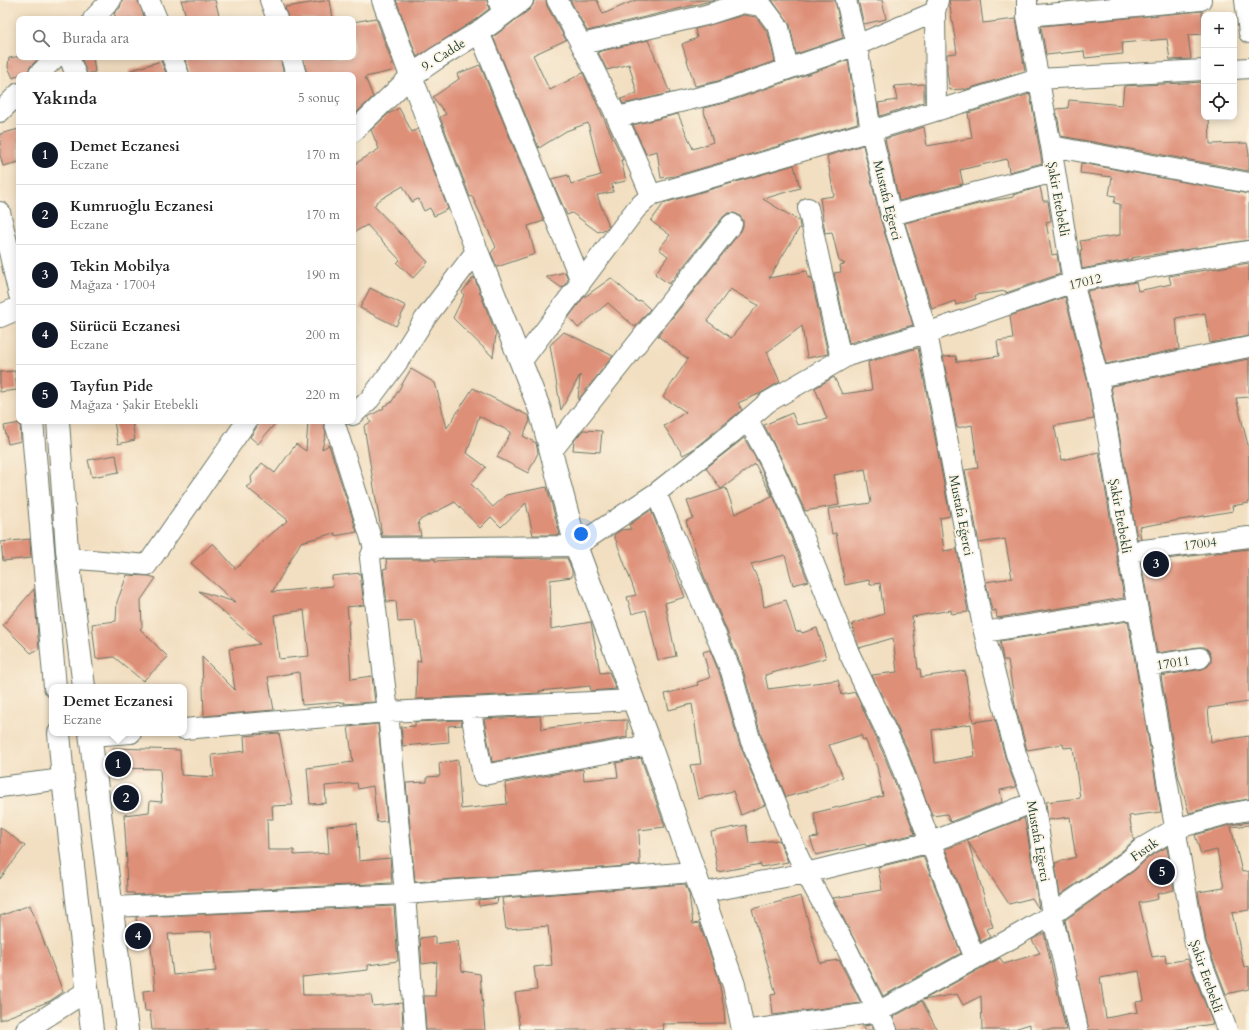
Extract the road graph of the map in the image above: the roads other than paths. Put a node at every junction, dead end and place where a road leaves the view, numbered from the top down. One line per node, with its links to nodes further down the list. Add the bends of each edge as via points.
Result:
1 (111, 0): 14 (street)
2 (149, 0): 15 (street)
3 (270, 0): 16 (street)
4 (383, 0): 33 (street, 9. Cadde)
5 (522, 0): 12 (street, 9. Cadde)
6 (557, 0): 19 (street)
7 (846, 0): 20 (street, Mustafa Eğerci)
8 (1201, 0): 13 (street)
9 (1245, 0): 18 (street)
10 (760, 3): 19 (street, via 743,3); 26 (street, via 779,28)
11 (936, 6): 20 (street); 36 (street)
12 (500, 7): 17 (street, 9. Cadde)
13 (1027, 8): 34 (street, Şakir Etebekli)
14 (96, 16)
15 (156, 16)
16 (276, 16)
17 (479, 32): 33 (street, 9. Cadde); 51 (street)
18 (1249, 33)
19 (582, 44): 38 (street)
20 (857, 45): 26 (street); 40 (street, Mustafa Eğerci)
21 (53, 60): 29 (street)
22 (70, 60): 30 (street)
23 (173, 60): 31 (street)
24 (292, 60): 32 (street)
25 (1249, 68): 27 (street)
26 (788, 69): 38 (street, via 722,92)
27 (1237, 69)
28 (1201, 70): 34 (street)
29 (41, 72)
30 (75, 72)
31 (178, 72)
32 (295, 72)
33 (411, 76): 39 (street); 49 (street)
34 (1038, 80): 36 (street); 41 (street, Şakir Etebekli)
35 (16, 96): 37 (street)
36 (936, 111): 40 (street)
37 (0, 112)
38 (618, 117): 44 (street)
39 (356, 129)
40 (871, 131): 44 (street); 47 (street, Mustafa Eğerci)
41 (1051, 146): 42 (street, Şakir Etebekli); 43 (street)
42 (1054, 172): 47 (street); 53 (street, Şakir Etebekli)
43 (1249, 183)
44 (651, 195): 51 (street, via 636,209)
45 (808, 208): 58 (street)
46 (0, 212): 52 (street)
47 (890, 215): 56 (street, Mustafa Eğerci)
48 (732, 224): 67 (street)
49 (477, 250): 59 (street); 61 (street, via 424,320 370,399)
50 (1249, 251): 53 (street, 17012)
51 (581, 281): 59 (street)
52 (16, 282)
53 (1074, 282): 56 (street, 17012); 60 (street, Şakir Etebekli)
54 (16, 309): 55 (street)
55 (0, 316)
56 (927, 333): 58 (street, 17012, via 847,356); 75 (street, Mustafa Eğerci)
57 (1249, 347): 60 (street)
58 (841, 360): 62 (street, 17012, via 768,402)
59 (520, 362): 67 (street, via 540,410)
60 (1098, 377): 72 (street, Şakir Etebekli)
61 (356, 412)
62 (748, 420): 68 (street, 17012); 92 (street, via 802,533 849,653 895,750)
63 (32, 424): 78 (street)
64 (58, 424): 73 (street)
65 (245, 424): 73 (street, via 147,565)
66 (339, 424): 71 (street)
67 (551, 452): 70 (street)
68 (656, 493): 70 (street, 17012); 94 (street, via 731,671 750,739)
69 (1249, 537): 72 (street, 17004)
70 (576, 546): 71 (street); 80 (street)
71 (374, 548): 82 (street, via 370,558)
72 (1127, 552): 74 (street, Şakir Etebekli)
73 (68, 558): 79 (street)
74 (1137, 608): 75 (street); 77 (street, Şakir Etebekli)
75 (984, 632): 89 (street, Mustafa Eğerci, via 1016,754)
76 (1200, 658): 77 (street, 17011)
77 (1147, 666): 91 (street, Şakir Etebekli)
78 (55, 684)
79 (84, 684)
80 (633, 700): 81 (street); 86 (street)
81 (470, 708): 82 (street); 86 (street, via 483,775)
82 (388, 712): 83 (street); 96 (street)
83 (187, 729)
84 (59, 736): 87 (street)
85 (90, 736): 97 (street)
86 (650, 745): 93 (street)
87 (63, 780): 88 (street); 100 (street)
88 (0, 787)
89 (1034, 802): 92 (street); 98 (street, Mustafa Eğerci)
90 (1249, 810): 91 (street, Fıstık)
91 (1174, 829): 98 (street, Fıstık, via 1142,848 1128,861); 110 (street, Şakir Etebekli, via 1195,944)
92 (931, 842): 94 (street); 99 (street)
93 (694, 872): 95 (street); 96 (street)
94 (806, 873): 95 (street); 101 (street)
95 (701, 893): 106 (street, via 734,985)
96 (405, 894): 97 (street); 105 (street)
97 (112, 907): 104 (street)
98 (1052, 914): 99 (street, Fıstık); 109 (street, Mustafa Eğerci)
99 (975, 959): 101 (street, Fıstık)
100 (87, 991): 102 (street); 103 (street)
101 (878, 1012): 107 (street); 108 (street)
102 (26, 1030)
103 (92, 1030)
104 (127, 1030)
105 (415, 1030)
106 (743, 1030)
107 (750, 1030)
108 (887, 1030)
109 (1078, 1030)
110 (1227, 1030)

